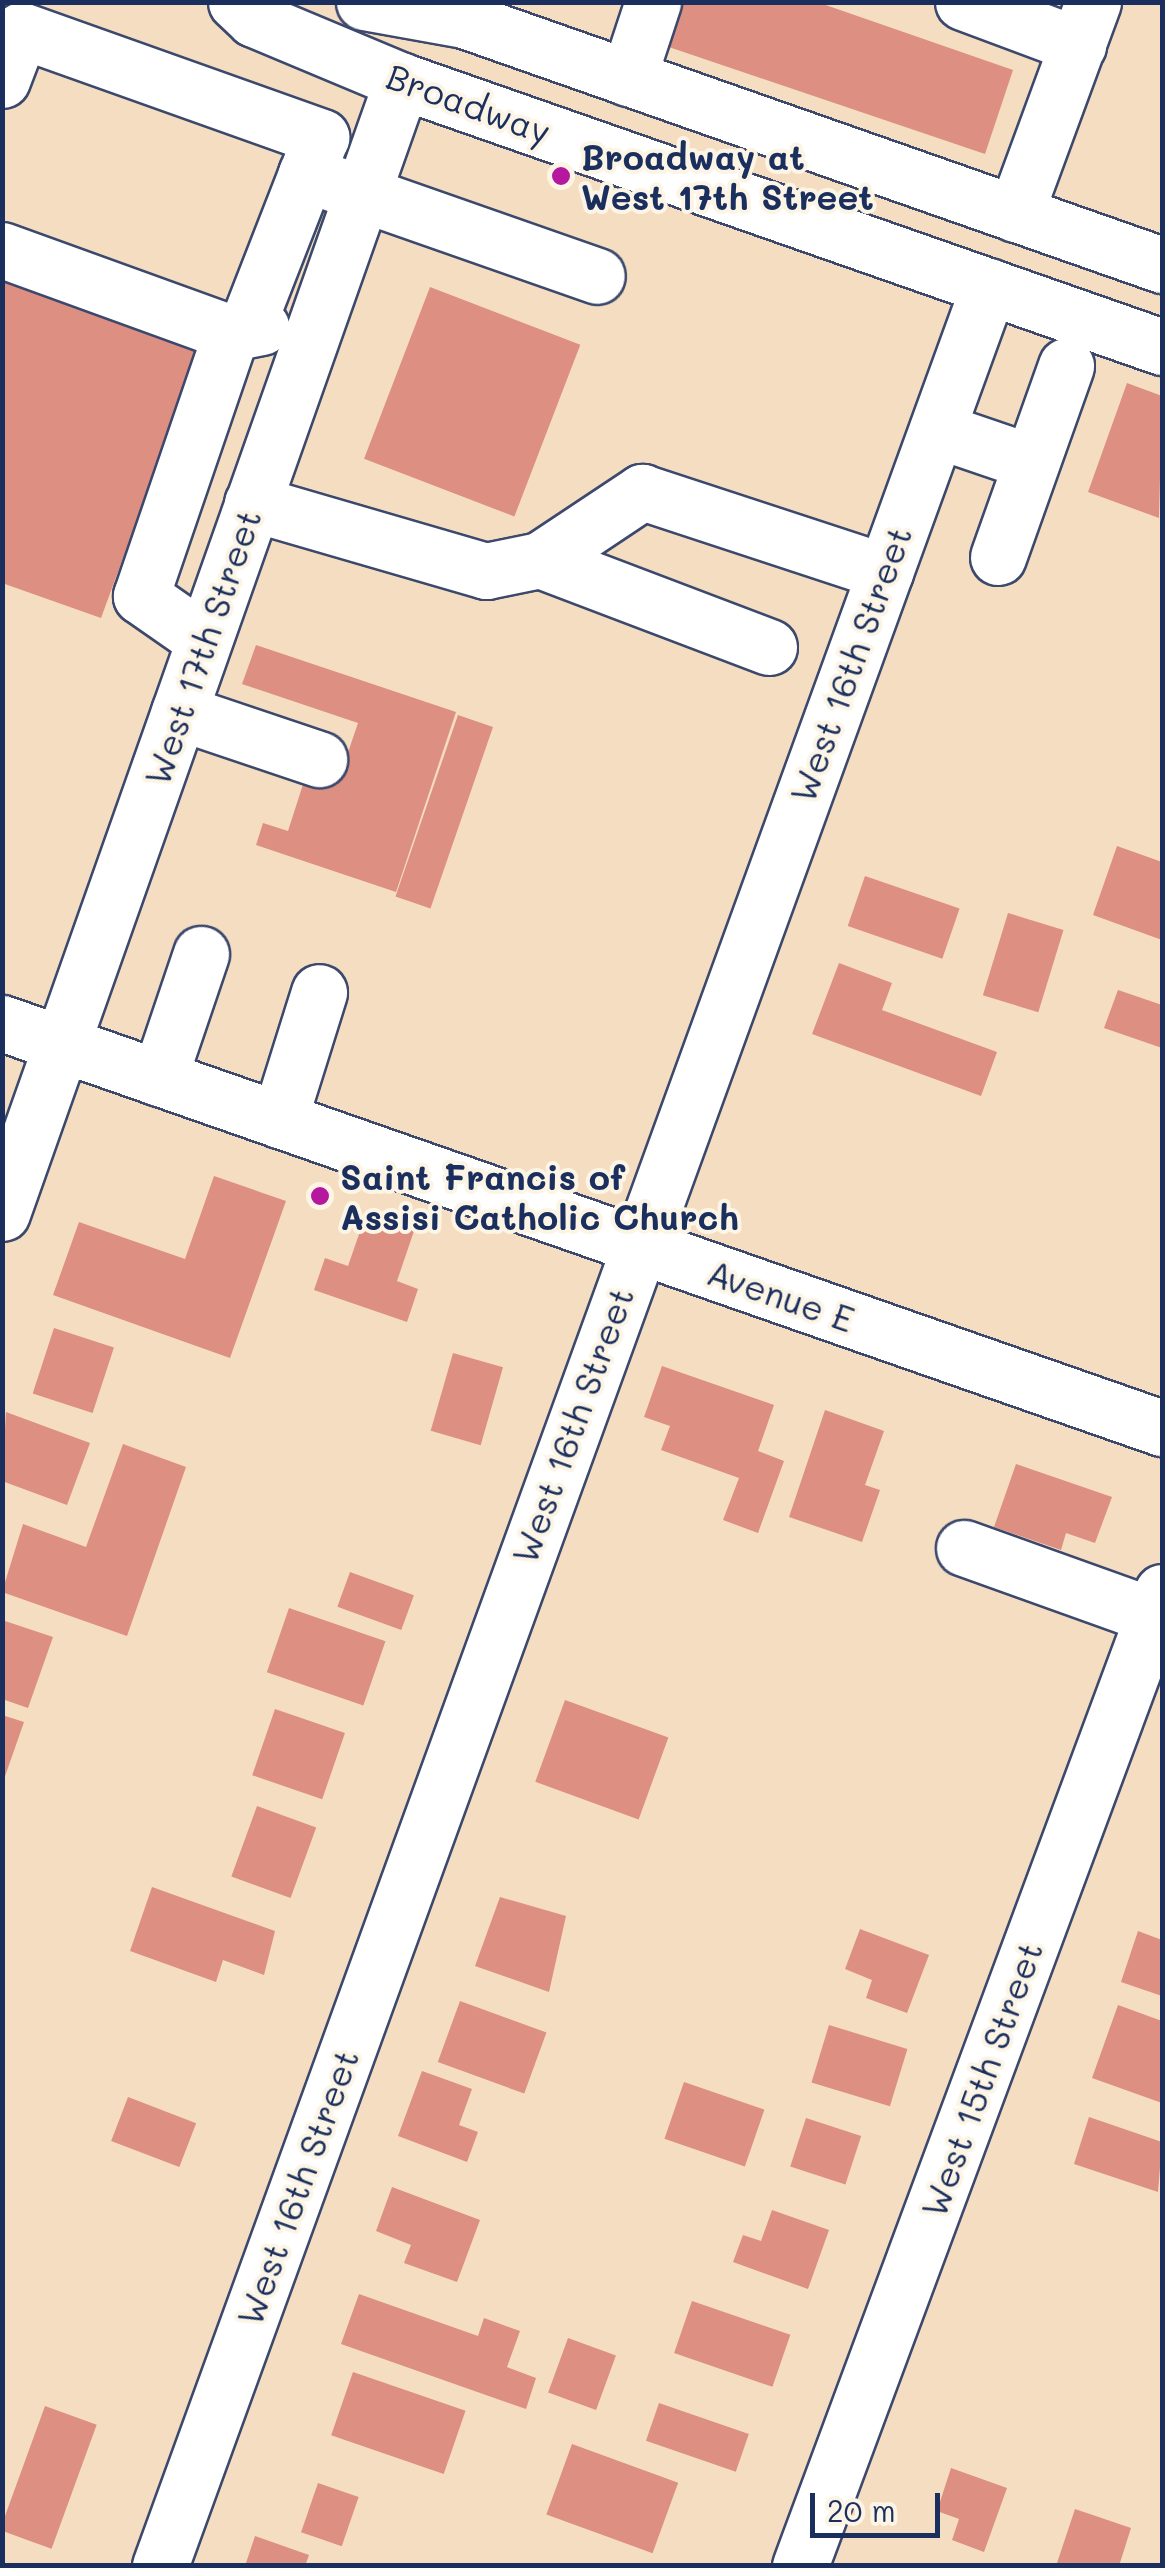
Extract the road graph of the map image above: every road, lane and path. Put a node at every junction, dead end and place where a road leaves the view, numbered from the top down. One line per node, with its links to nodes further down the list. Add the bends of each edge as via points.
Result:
1 (236, 2): 9 (street, Broadway)
2 (364, 2): 5 (street, Broadway)
3 (654, 2): 7 (street)
4 (964, 2): 6 (street)
5 (468, 11): 7 (street, Broadway)
6 (1086, 24): 12 (street)
7 (628, 78): 12 (street, Broadway)
8 (2, 80): 10 (street, via 22,30 321,137)
9 (402, 81): 11 (street, West 17th Street); 16 (street, Broadway)
10 (306, 174): 11 (street); 17 (street)
11 (360, 195): 15 (street); 18 (street, West 17th Street)
12 (1015, 214): 14 (street, Broadway)
13 (2, 250): 17 (street)
14 (1162, 265)
15 (597, 276)
16 (990, 286): 19 (street, Broadway); 21 (street, West 16th Street)
17 (240, 328): 18 (street); 27 (street, via 140,596)
18 (308, 343): 23 (street, West 17th Street)
19 (1162, 346)
20 (1066, 366): 22 (street)
21 (936, 430): 22 (street); 26 (street, West 16th Street)
22 (1028, 461): 24 (street)
23 (252, 503): 25 (street, via 486,571); 27 (street, West 17th Street)
24 (998, 558)
25 (540, 560): 26 (street, via 642,492); 28 (street)
26 (884, 572): 38 (street, West 16th Street)
27 (204, 640): 29 (street, West 17th Street)
28 (769, 647)
29 (180, 712): 30 (street); 34 (street, West 17th Street)
30 (320, 758)
31 (202, 954): 35 (street)
32 (320, 992): 36 (street)
33 (2, 1023): 34 (street, Avenue E)
34 (64, 1045): 35 (street, Avenue E); 37 (street, West 17th Street)
35 (159, 1078): 36 (street, Avenue E)
36 (278, 1120): 38 (street, Avenue E)
37 (2, 1213)
38 (636, 1244): 39 (street, Avenue E); 42 (street, West 16th Street)
39 (1162, 1428)
40 (964, 1548): 41 (street)
41 (1158, 1604): 43 (street, West 15th Street)
42 (160, 2566)
43 (800, 2566)

